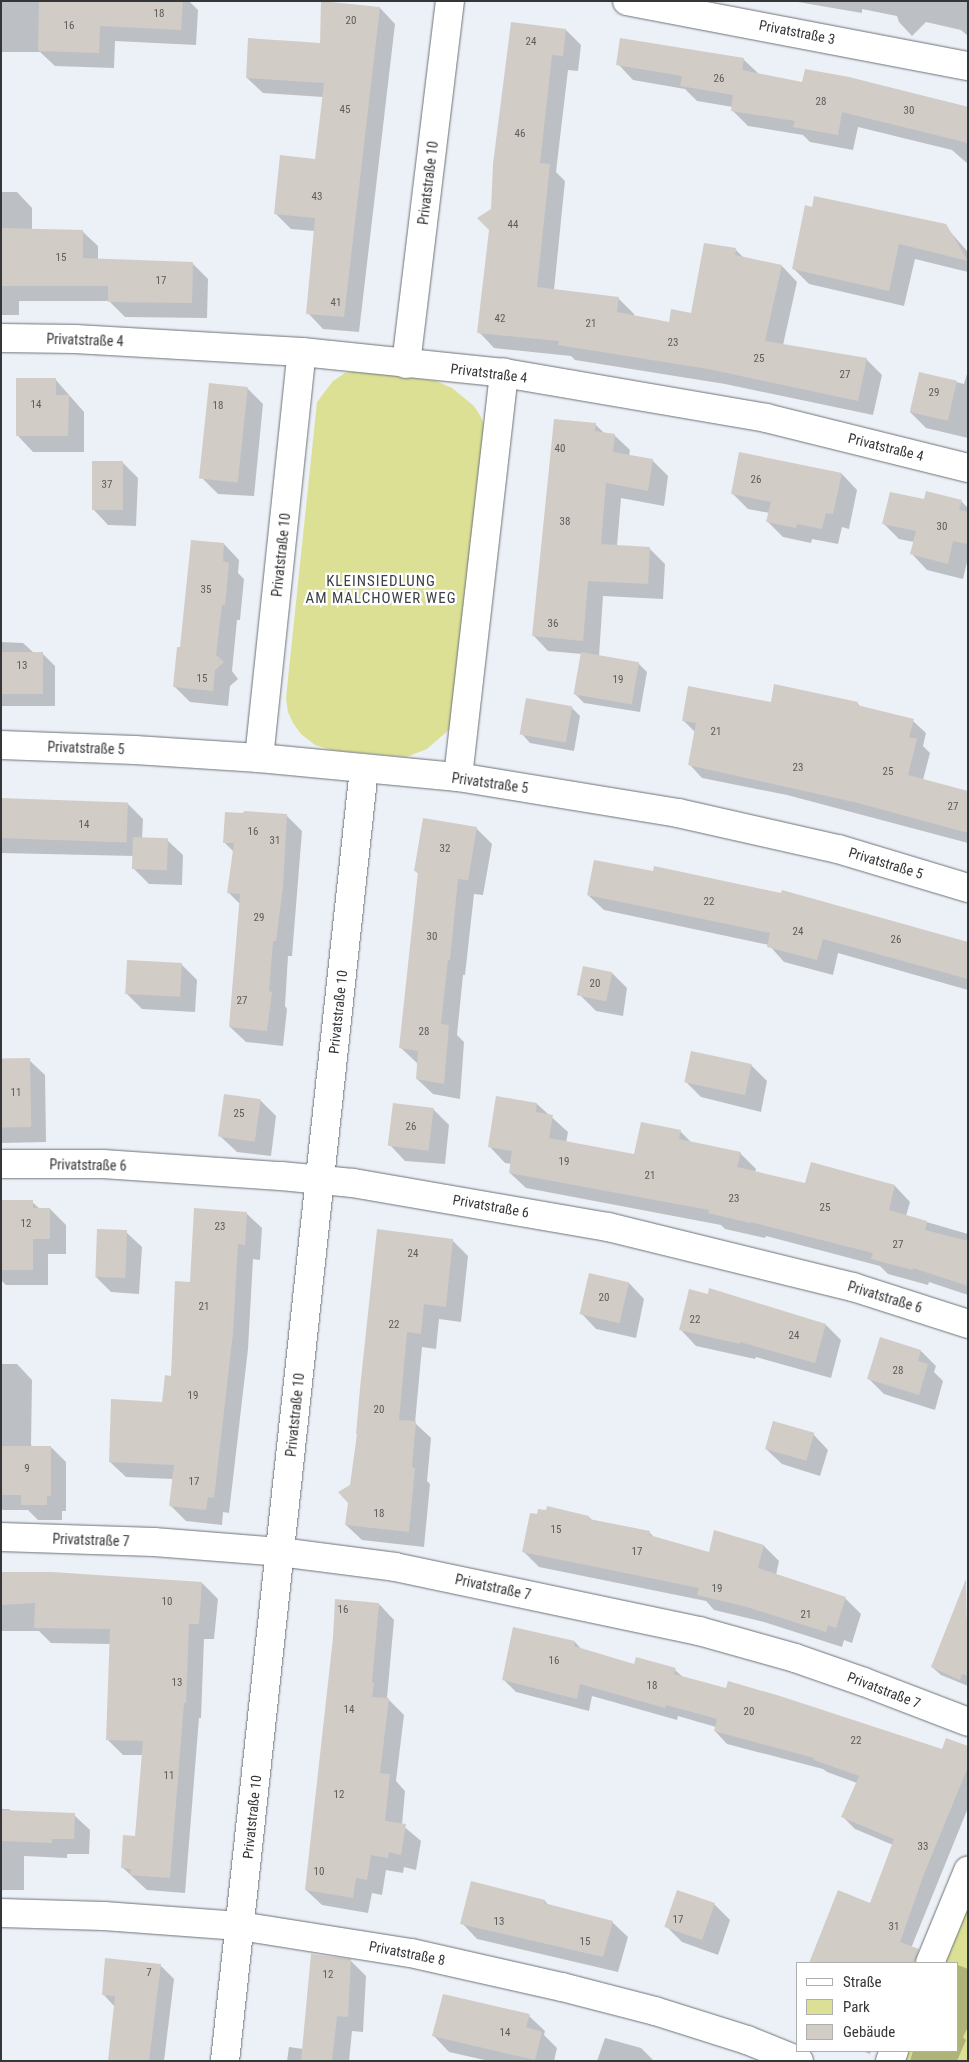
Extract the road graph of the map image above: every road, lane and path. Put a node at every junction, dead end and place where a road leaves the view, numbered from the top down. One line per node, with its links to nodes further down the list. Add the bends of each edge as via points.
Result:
1 (450, 1): 6 (street, Privatstraße 10)
2 (627, 1): 3 (street, Privatstraße 3)
3 (968, 66)
4 (1, 338): 5 (street, Privatstraße 4)
5 (302, 352): 6 (street, Privatstraße 4); 10 (street, Privatstraße 10)
6 (406, 364): 7 (street, Privatstraße 4)
7 (504, 373): 8 (street, Privatstraße 4, via 766,418); 12 (street)
8 (968, 468)
9 (1, 745): 10 (street, Privatstraße 5)
10 (259, 758): 11 (street, Privatstraße 5)
11 (364, 768): 12 (street, Privatstraße 5); 15 (street, Privatstraße 10)
12 (458, 777): 13 (street, Privatstraße 5, via 678,812 838,848)
13 (968, 888)
14 (1, 1164): 15 (street, Privatstraße 6, via 103,1164)
15 (321, 1179): 16 (street, Privatstraße 6, via 608,1227 853,1287); 18 (street, Privatstraße 10)
16 (968, 1324)
17 (1, 1537): 18 (street, Privatstraße 7, via 154,1542)
18 (280, 1552): 19 (street, Privatstraße 7, via 395,1567 699,1631 795,1658); 22 (street, Privatstraße 10)
19 (968, 1722)
20 (968, 1871): 23 (street)
21 (1, 1913): 22 (street, Privatstraße 8, via 104,1916)
22 (240, 1926): 24 (street, Privatstraße 10); 25 (street, Privatstraße 8, via 411,1952 562,1987 664,2014 747,2040)
23 (930, 1962)
24 (225, 2061)
25 (799, 2061)

